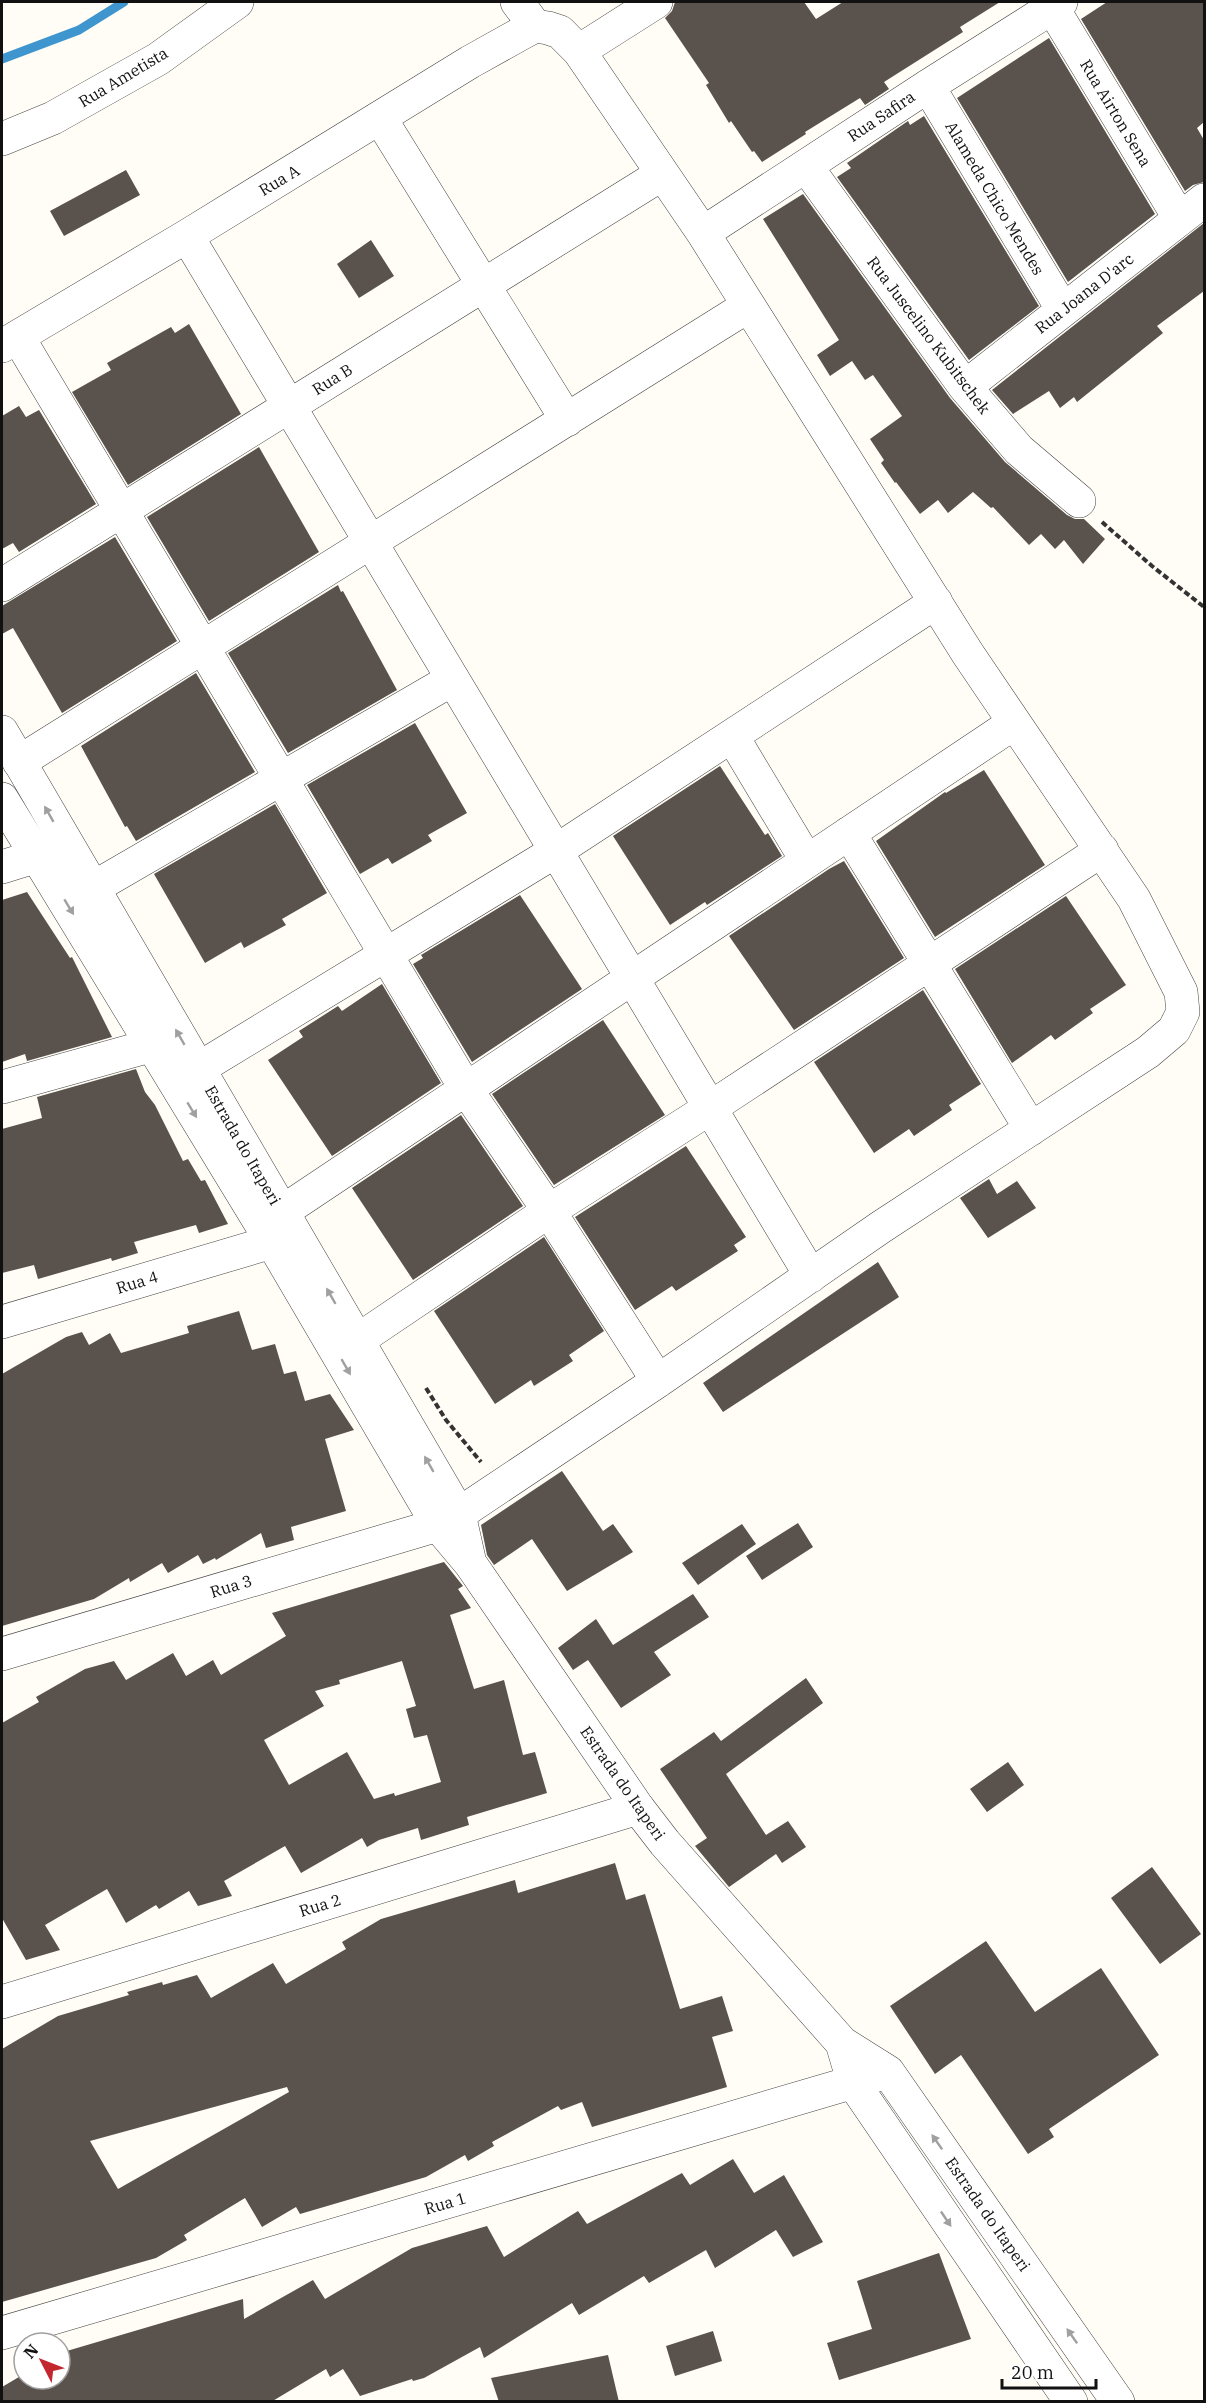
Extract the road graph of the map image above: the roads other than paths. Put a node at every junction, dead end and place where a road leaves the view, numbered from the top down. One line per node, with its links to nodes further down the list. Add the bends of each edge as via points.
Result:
1 (237, 2): 7 (street, Rua Ametista, via 158,58 53,118)
2 (656, 2): 4 (street, Rua A)
3 (1056, 4): 5 (street, Rua Safira); 10 (street, Rua Airton Sena)
4 (548, 28): 6 (street, Rua A, via 470,62); 9 (street, Rua 3)
5 (928, 86): 8 (street, Rua Safira); 15 (street, Alameda Chico Mendes)
6 (380, 118): 12 (street, Rua A); 13 (street)
7 (2, 139)
8 (806, 166): 11 (street, Rua Safira); 17 (street, Rua Juscelino Kubitschek)
9 (662, 174): 11 (street, Rua 3); 13 (street, Rua B)
10 (1192, 209): 15 (street, Rua Joana D'arc)
11 (704, 233): 14 (street, Rua 3)
12 (187, 237): 16 (street, Rua A); 18 (street)
13 (483, 285): 18 (street, Rua B); 19 (street)
14 (748, 306): 19 (street); 24 (street, Rua 3)
15 (1063, 310): 17 (street, Rua Joana D'arc)
16 (10, 341): 21 (street)
17 (965, 387): 20 (street, Rua Juscelino Kubitschek, via 1019,450)
18 (289, 405): 21 (street, Rua B); 22 (street)
19 (567, 420): 22 (street)
20 (1079, 501)
21 (121, 510): 23 (street, Rua B); 25 (street)
22 (371, 542): 25 (street); 26 (street)
23 (2, 585)
24 (936, 602): 27 (street, Rua 3); 29 (street)
25 (203, 647): 30 (street); 31 (street)
26 (453, 679): 31 (street); 36 (street)
27 (1014, 723): 33 (street, Rua 4); 34 (street, Rua 3)
28 (2, 732): 30 (street, Estrada do Itaperi)
29 (732, 736): 36 (street); 37 (street)
30 (19, 762): 35 (street, Estrada do Itaperi, one-way to 30)
31 (282, 778): 39 (street); 40 (street)
32 (2, 799): 35 (street, Estrada do Itaperi)
33 (849, 833): 37 (street, Rua 4); 41 (street)
34 (1102, 850): 41 (street); 48 (street, Rua 3, via 1155,936 1181,992 1183,1012 1174,1030 1148,1052)
35 (53, 851): 38 (street); 39 (street, Estrada do Itaperi); 43 (street, Estrada do Itaperi, one-way to 43)
36 (556, 851): 40 (street); 42 (street)
37 (807, 861): 42 (street, Rua 4)
38 (2, 867)
39 (93, 888): 44 (street, Estrada do Itaperi, one-way to 39)
40 (387, 955): 44 (street); 46 (street)
41 (929, 964): 47 (street); 48 (street)
42 (632, 978): 46 (street, Rua 4); 47 (street)
43 (153, 1045): 45 (street); 50 (street, Estrada do Itaperi, one-way to 50)
44 (198, 1069): 50 (street, Estrada do Itaperi)
45 (2, 1087)
46 (466, 1089): 49 (street); 50 (street, Rua 4)
47 (710, 1108): 49 (street); 51 (street)
48 (1031, 1130): 51 (street, Rua 3)
49 (549, 1211): 53 (street); 54 (street)
50 (277, 1227): 52 (street, Rua 4); 53 (street, Estrada do Itaperi, one-way to 50); 55 (street, Estrada do Itaperi, one-way to 55)
51 (811, 1276): 54 (street, Rua 3)
52 (2, 1322)
53 (358, 1340): 55 (street, Estrada do Itaperi, one-way to 53)
54 (658, 1382): 55 (street, Rua 3)
55 (448, 1520): 56 (street, Rua 3); 57 (street, Estrada do Itaperi, via 470,1563)
56 (2, 1654)
57 (638, 1808): 58 (street, Rua 2); 59 (street, Estrada do Itaperi, via 664,1843)
58 (2, 2002)
59 (842, 2043): 60 (street, Estrada do Itaperi); 61 (street, Estrada do Itaperi)
60 (888, 2072): 61 (street, Rua 1); 64 (street, Estrada do Itaperi, one-way to 60)
61 (854, 2084): 62 (street, Rua 1); 63 (street, Estrada do Itaperi, one-way to 63)
62 (2, 2333)
63 (1071, 2402)
64 (1118, 2402)

